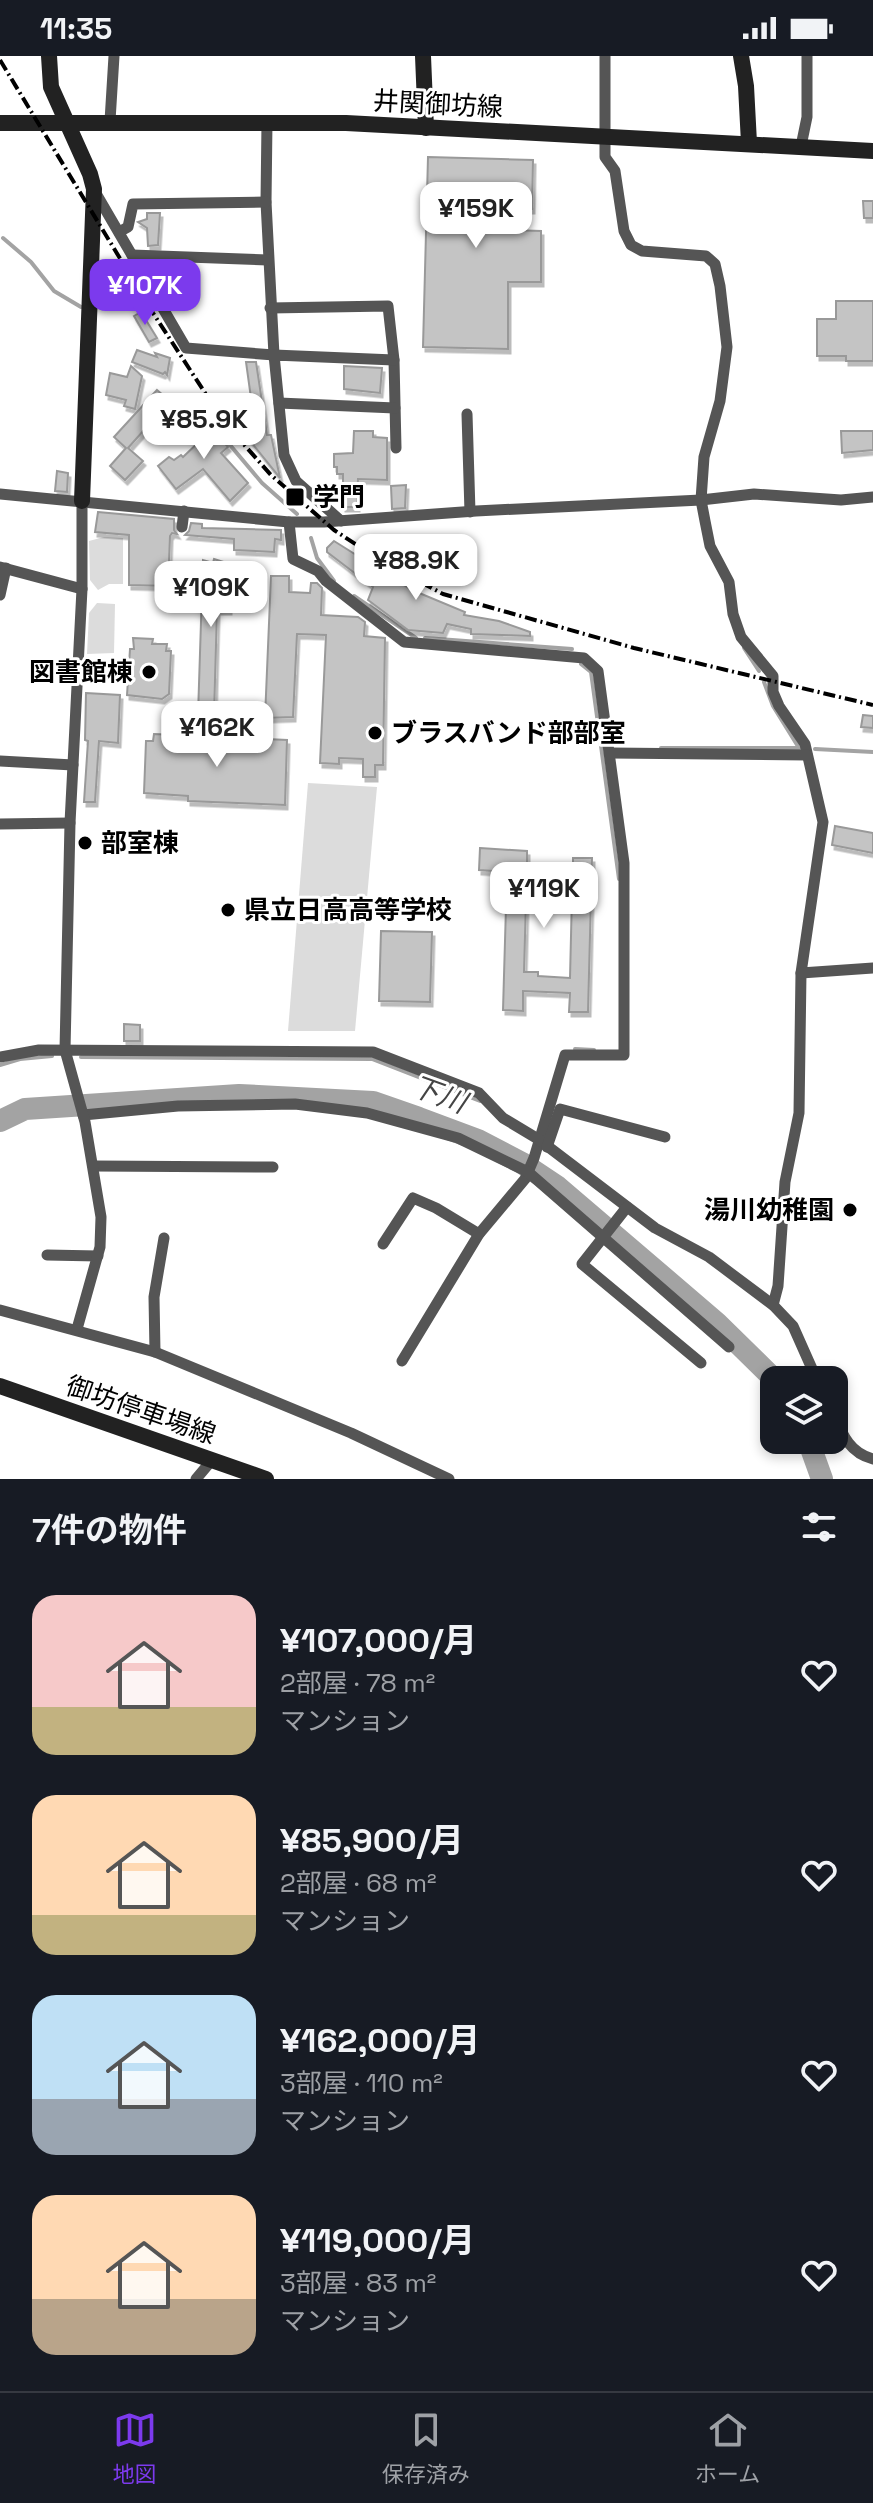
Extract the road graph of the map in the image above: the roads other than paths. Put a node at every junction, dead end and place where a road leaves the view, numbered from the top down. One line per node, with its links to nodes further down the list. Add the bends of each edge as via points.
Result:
1 (49, 56): 7 (main road, via 51,87)
2 (114, 56): 8 (street)
3 (423, 56): 11 (main road)
4 (605, 56): 12 (street)
5 (741, 56): 13 (main road)
6 (807, 56): 14 (street, via 807,117)
7 (66, 121): 8 (main road, 井関御坊線); 10 (main road, 井関御坊線); 16 (main road)
8 (110, 121): 9 (main road, 井関御坊線)
9 (267, 122): 11 (main road, 井関御坊線); 17 (street)
10 (0, 123)
11 (426, 128): 12 (main road, 井関御坊線)
12 (606, 135): 13 (main road, 井関御坊線); 30 (street, via 605,157 615,171 631,245 642,251 706,256 715,264 727,347 720,401 704,457)
13 (749, 143): 14 (main road, 井関御坊線)
14 (801, 146): 15 (main road, 井関御坊線)
15 (873, 151)
16 (94, 189): 18 (street); 31 (main road)
17 (266, 202): 18 (street, via 133,204 128,227); 20 (street)
18 (119, 232): 19 (street)
19 (132, 255): 20 (street); 22 (street, via 186,348)
20 (268, 260): 21 (street)
21 (270, 308): 22 (street); 23 (street, via 388,306)
22 (274, 355): 23 (street); 24 (street)
23 (394, 360): 25 (street)
24 (279, 403): 25 (street); 34 (street, via 284,455 296,481)
25 (395, 408): 27 (street)
26 (467, 414): 33 (street)
27 (396, 448)
28 (0, 494): 31 (street)
29 (873, 497): 30 (street, via 754,494)
30 (701, 500): 33 (street); 40 (street, via 710,546 729,582 741,637 773,676 779,706)
31 (82, 501): 32 (street); 38 (street)
32 (184, 511): 35 (street); 36 (street)
33 (470, 512): 34 (street)
34 (341, 521): 35 (street)
35 (289, 522): 41 (street, via 293,559 318,571 404,642 584,658 598,671)
36 (182, 527)
37 (3, 568): 38 (street); 39 (street)
38 (82, 589): 43 (street)
39 (0, 595)
40 (806, 750): 41 (street); 47 (street, via 823,822)
41 (610, 753): 52 (street, via 624,863 624,1055 565,1055)
42 (0, 761): 43 (street)
43 (73, 765): 44 (street)
44 (70, 823): 45 (street); 48 (street)
45 (0, 824)
46 (873, 968): 47 (street)
47 (801, 973): 63 (street, via 799,1113 785,1182)
48 (65, 1050): 49 (street); 50 (street); 52 (street, via 373,1052 479,1093 503,1118)
49 (0, 1057)
50 (83, 1115): 53 (street); 55 (street, via 178,1106 295,1104 367,1113 458,1138)
51 (665, 1137): 52 (street, via 560,1109)
52 (543, 1143): 55 (street); 56 (street)
53 (94, 1166): 54 (street); 62 (street, via 101,1217)
54 (273, 1167)
55 (528, 1172): 57 (street); 59 (street)
56 (627, 1207): 59 (street); 63 (street, via 709,1257)
57 (479, 1234): 60 (street, via 413,1198); 68 (street)
58 (164, 1238): 67 (street, via 154,1297)
59 (602, 1238): 66 (street); 69 (street, via 582,1264)
60 (383, 1244)
61 (47, 1255): 62 (street)
62 (98, 1256): 65 (street)
63 (773, 1305): 70 (street, via 793,1326)
64 (0, 1310): 65 (street)
65 (77, 1329): 67 (street)
66 (729, 1347)
67 (155, 1352): 77 (street)
68 (402, 1361)
69 (701, 1363)
70 (811, 1366)
71 (0, 1386): 74 (main road, 御坊停車場線)
72 (848, 1443): 73 (street, via 860,1456)
73 (873, 1459)
74 (212, 1460): 75 (street); 76 (main road, 御坊停車場線)
75 (196, 1479)
76 (266, 1479)
77 (449, 1479)

